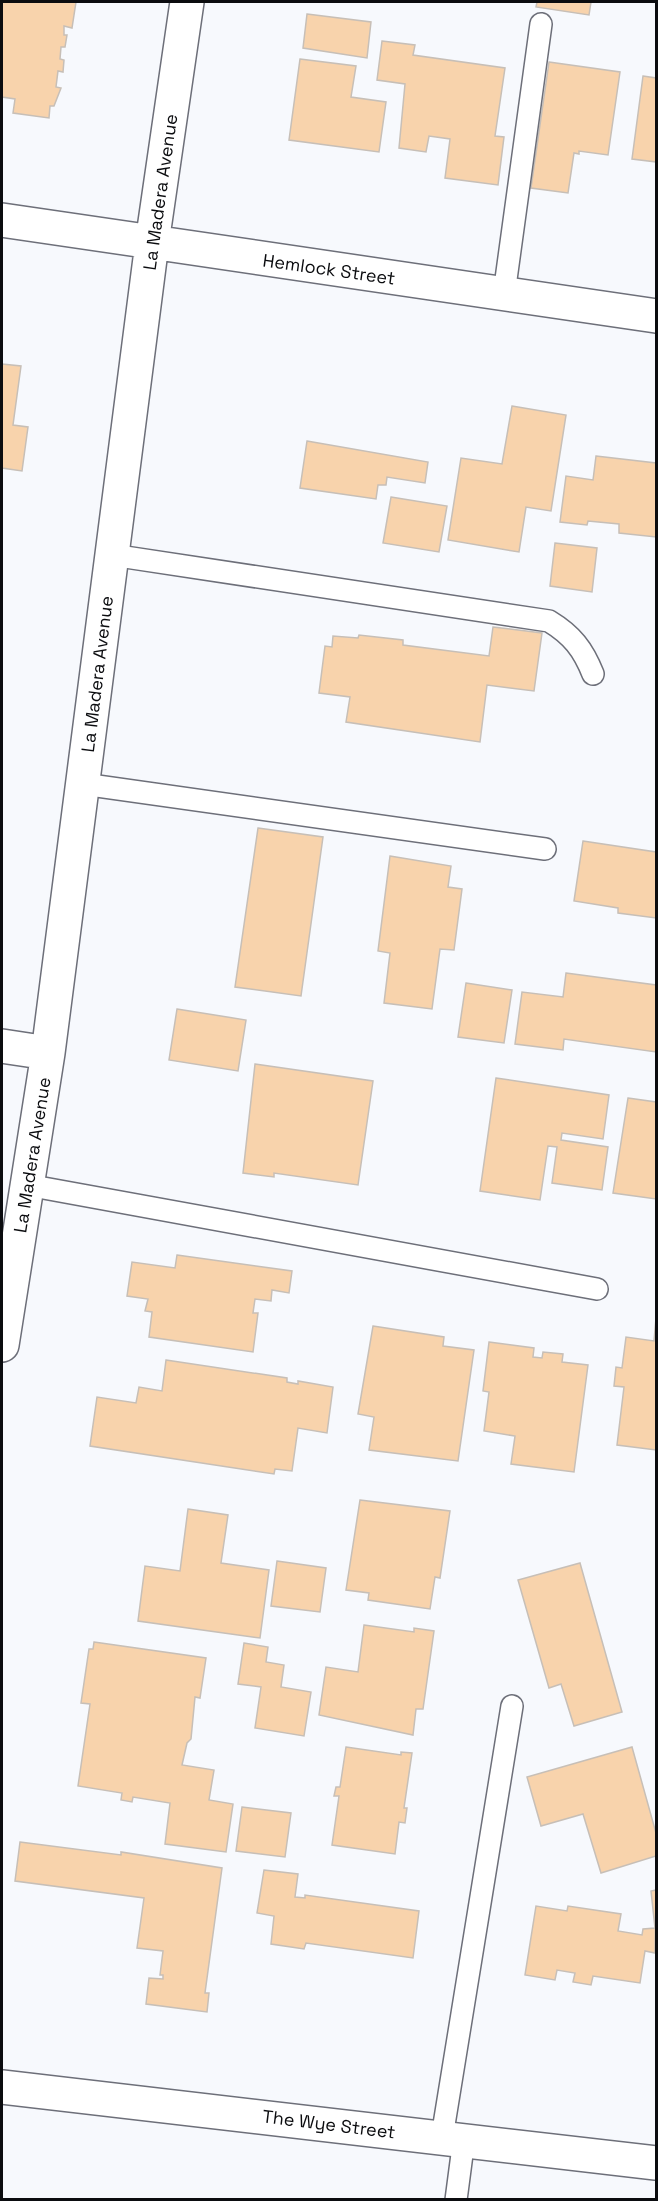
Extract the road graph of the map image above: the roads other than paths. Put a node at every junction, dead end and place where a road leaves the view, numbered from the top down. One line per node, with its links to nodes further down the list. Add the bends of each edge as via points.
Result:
1 (187, 2): 4 (street, La Madera Avenue)
2 (541, 24): 5 (lane)
3 (2, 220): 4 (street, Hemlock Street)
4 (152, 243): 5 (street, Hemlock Street); 7 (street, La Madera Avenue)
5 (504, 294): 6 (street, Hemlock Street)
6 (657, 316)
7 (112, 555): 8 (lane, via 549,621 569,632 584,651); 9 (street, La Madera Avenue)
8 (593, 674)
9 (82, 784): 10 (lane); 12 (street, La Madera Avenue)
10 (545, 849)
11 (2, 1046): 12 (street)
12 (48, 1053): 13 (street, La Madera Avenue)
13 (27, 1185): 14 (lane); 15 (street, La Madera Avenue)
14 (597, 1289)
15 (2, 1345)
16 (512, 1706): 18 (lane)
17 (2, 2087): 18 (street, The Wye Street)
18 (453, 2138): 19 (street, The Wye Street); 20 (lane)
19 (657, 2163)
20 (456, 2199)

